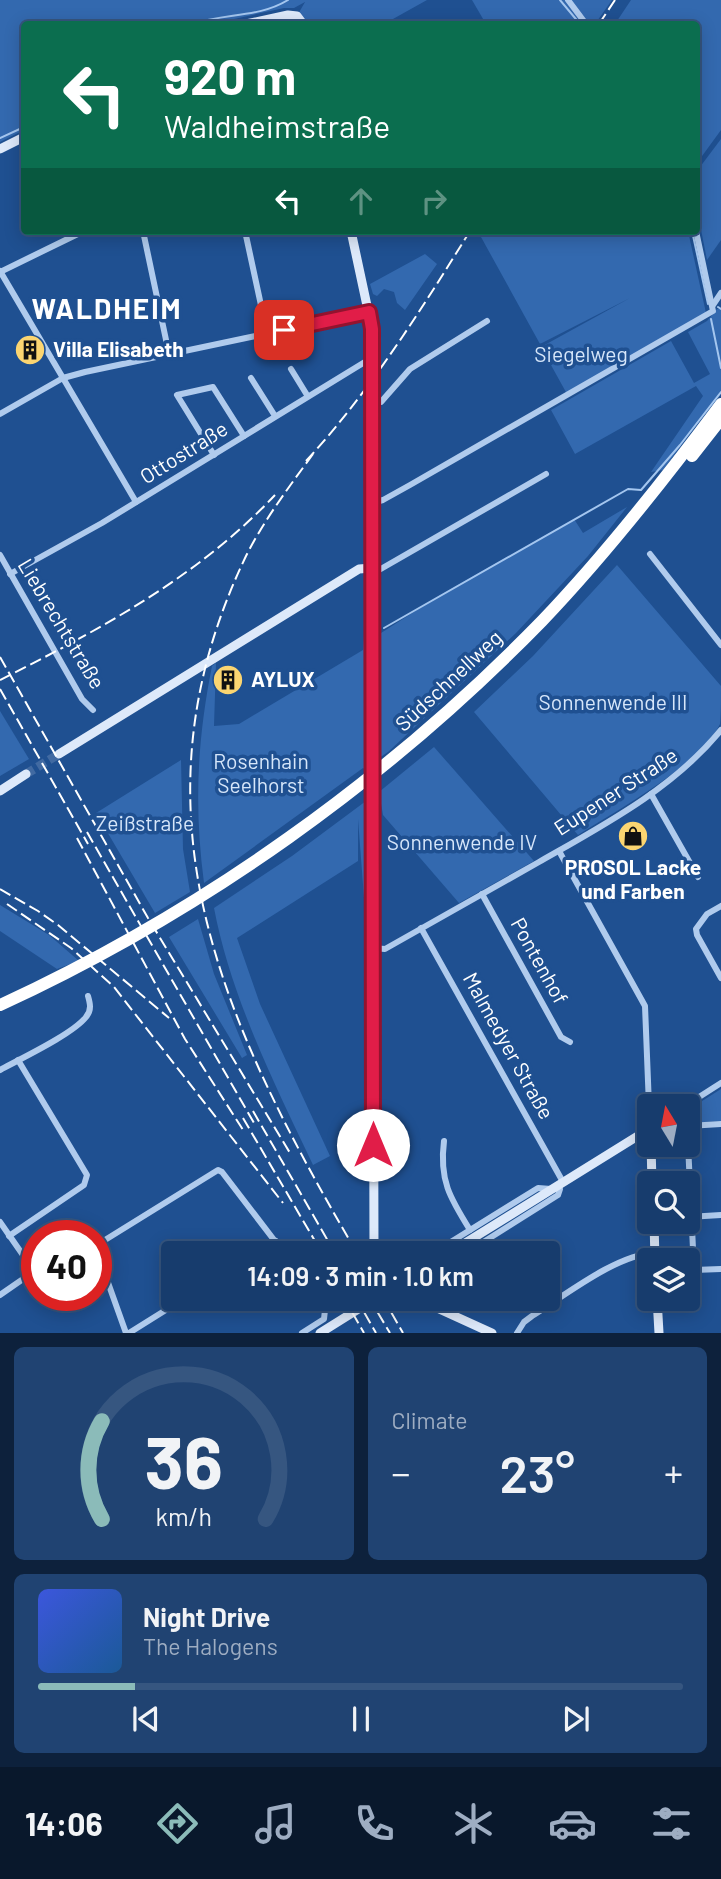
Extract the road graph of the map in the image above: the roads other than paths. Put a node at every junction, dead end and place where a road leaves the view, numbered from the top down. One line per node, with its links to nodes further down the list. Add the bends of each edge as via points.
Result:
1 (568, 0): 4 (street)
2 (260, 21): 3 (street, via 288,15)
3 (300, 21)
4 (584, 21)
5 (21, 138): 6 (street)
6 (0, 149)
7 (76, 235): 12 (street)
8 (144, 235): 18 (street)
9 (246, 235): 17 (street)
10 (352, 235): 15 (street)
11 (697, 235): 14 (street)
12 (0, 272): 21 (street)
13 (721, 293): 14 (street)
14 (713, 308): 33 (street)
15 (369, 312): 17 (street); 19 (street)
16 (487, 321): 24 (street, via 410,369 381,401)
17 (267, 333): 18 (street)
18 (169, 354): 21 (street)
19 (373, 357): 23 (street, Ottostraße); 24 (street)
20 (291, 369): 23 (street)
21 (63, 378): 26 (street); 32 (street)
22 (251, 378): 27 (street)
23 (307, 396): 27 (street, Ottostraße)
24 (373, 403): 33 (street)
25 (721, 404): 53 (highway, Südschnellweg, via 624,530 543,620 450,710 382,767 196,900 84,964)
26 (0, 414)
27 (275, 416): 29 (street, Ottostraße)
28 (721, 419): 54 (highway, Südschnellweg, via 548,624 387,772 275,856 199,905)
29 (244, 436): 30 (street, Ottostraße); 30 (street, via 213,387 177,395)
30 (214, 455): 32 (street, Ottostraße)
31 (546, 474): 36 (street, via 379,570)
32 (136, 502): 37 (street, Ottostraße)
33 (372, 503): 36 (street)
34 (650, 554): 38 (street)
35 (0, 555): 37 (street, Liebrechtstraße)
36 (372, 569): 41 (street, via 359,569); 50 (street, bridge)
37 (10, 574): 39 (street, Liebrechtstraße, via 82,699)
38 (721, 645)
39 (93, 710)
40 (721, 730): 44 (street, Eupener Straße, via 689,766)
41 (59, 754)
42 (26, 774): 43 (street)
43 (0, 791)
44 (651, 794): 45 (street, Eupener Straße); 46 (street)
45 (558, 851): 47 (street, Eupener Straße); 59 (street, via 645,1006)
46 (698, 877)
47 (482, 894): 49 (street, Eupener Straße); 55 (street, Pontenhof, via 561,1037)
48 (721, 906): 51 (street, via 707,914 696,929)
49 (421, 928): 50 (street, Eupener Straße, via 384,949); 65 (street, Malmedyer Straße)
50 (373, 948): 74 (street)
51 (721, 978)
52 (89, 996): 56 (street, via 86,1017)
53 (0, 1005)
54 (0, 1012)
55 (570, 1042)
56 (18, 1060): 57 (street); 71 (street, via 87,1175 84,1185)
57 (0, 1070)
58 (721, 1083): 60 (street)
59 (649, 1094)
60 (700, 1096)
61 (721, 1124): 62 (street)
62 (700, 1125)
63 (637, 1136): 65 (street)
64 (444, 1141): 69 (street, via 445,1187)
65 (557, 1186): 69 (street, via 538,1188); 76 (street); 77 (street, via 558,1195)
66 (721, 1215): 67 (street)
67 (700, 1216)
68 (0, 1222): 71 (street)
69 (470, 1230): 75 (street)
70 (691, 1234): 80 (street, via 694,1270)
71 (9, 1236): 78 (street)
72 (112, 1236): 73 (street, via 220,1171)
73 (276, 1241)
74 (374, 1241)
75 (452, 1241)
76 (468, 1241)
77 (485, 1241)
78 (21, 1252)
79 (637, 1256): 93 (street, via 614,1265 532,1316)
80 (721, 1269)
81 (21, 1280): 83 (street)
82 (112, 1291): 89 (street)
83 (0, 1295)
84 (164, 1311): 89 (street)
85 (325, 1311): 90 (street, via 324,1320)
86 (355, 1311): 91 (street)
87 (444, 1311): 92 (street)
88 (658, 1311): 94 (street)
89 (128, 1333)
90 (302, 1333)
91 (320, 1333)
92 (492, 1333)
93 (517, 1333)
94 (659, 1333)

